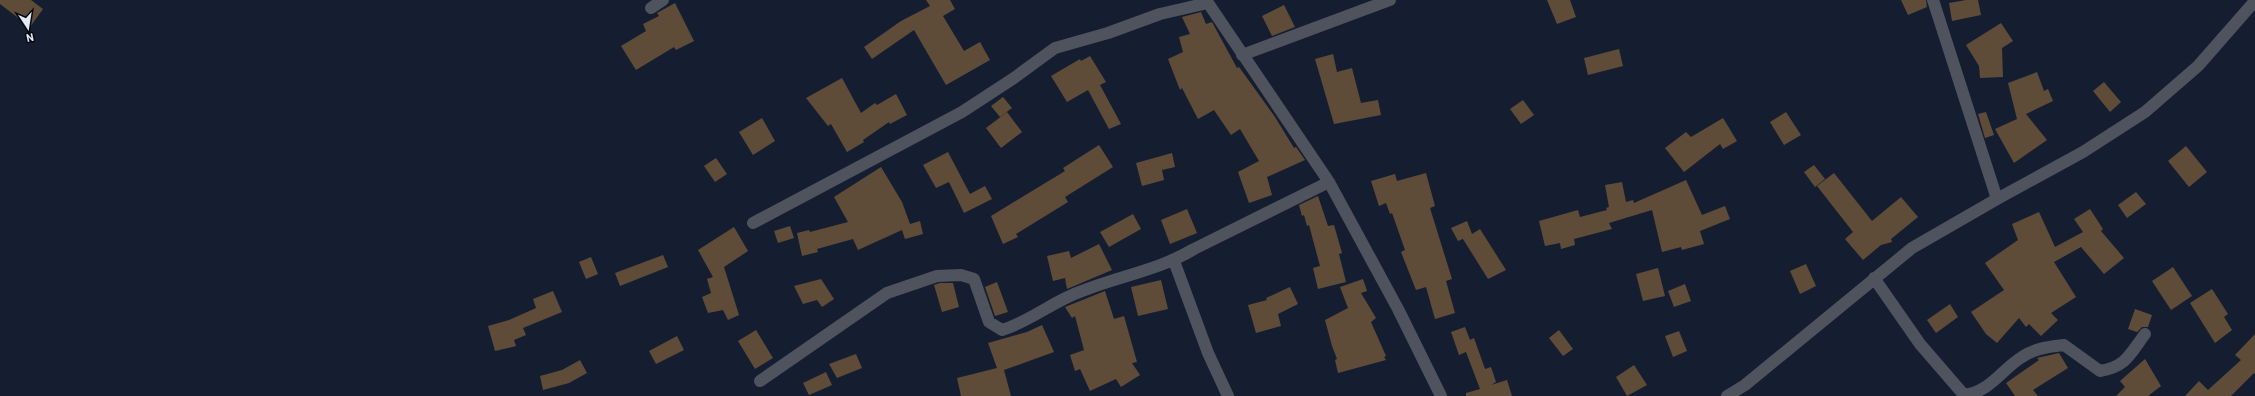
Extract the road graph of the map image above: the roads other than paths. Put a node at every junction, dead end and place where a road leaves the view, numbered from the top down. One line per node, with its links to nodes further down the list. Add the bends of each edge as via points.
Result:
1 (663, 0): 6 (street)
2 (1390, 0): 7 (street)
3 (1933, 0): 9 (street)
4 (2255, 1): 9 (street, via 2198,66 2145,112 2083,152)
5 (1207, 2): 7 (street); 10 (street, via 1160,14 1108,33 1055,48 962,112)
6 (651, 8)
7 (1242, 55): 8 (street)
8 (1329, 182): 11 (street); 17 (street, via 1398,309)
9 (1997, 199): 12 (street, via 1912,248)
10 (753, 223)
11 (1174, 261): 14 (street, via 1082,290 1063,298 1033,318 1002,330 990,322 974,279 961,275 937,276 887,293); 16 (street, via 1208,353)
12 (1874, 278): 15 (street, via 1920,344); 18 (street, via 1745,385)
13 (2146, 334): 15 (street, via 2115,369 2100,372 2064,345 2043,347 2022,357 1989,386)
14 (760, 380)
15 (1970, 395)
16 (1228, 396)
17 (1441, 396)
18 (1727, 396)

